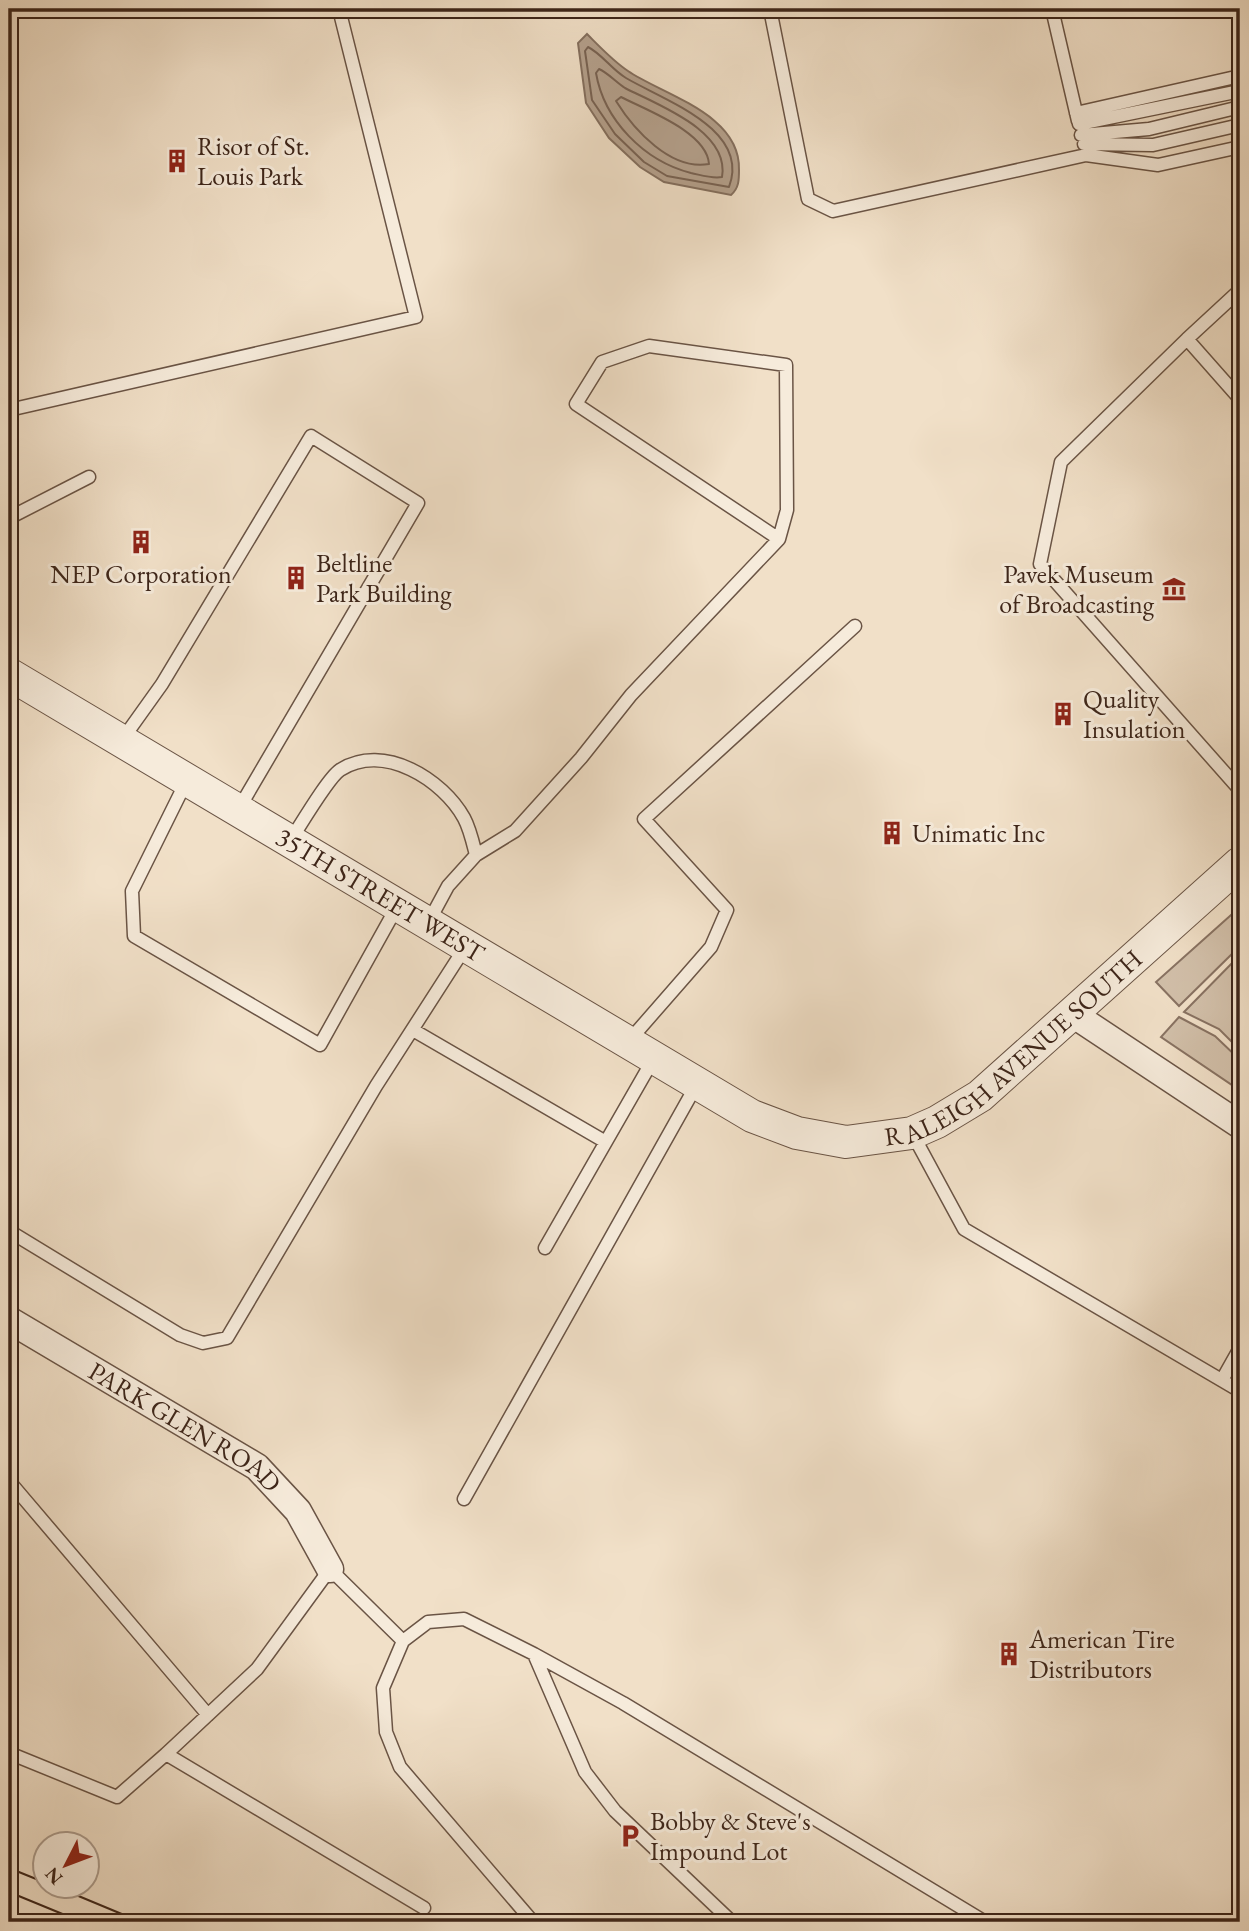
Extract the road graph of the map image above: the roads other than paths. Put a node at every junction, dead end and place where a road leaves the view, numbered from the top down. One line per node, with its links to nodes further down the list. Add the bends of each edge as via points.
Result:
1 (339, 9): 13 (lane, via 416,317)
2 (770, 9): 8 (lane, via 808,199 833,211)
3 (1052, 9): 8 (lane)
4 (1240, 76): 8 (lane)
5 (1240, 90): 8 (lane)
6 (1240, 107): 8 (lane, via 1149,129)
7 (1240, 125): 8 (lane, via 1153,145)
8 (1081, 134): 9 (lane, via 1158,165)
9 (1240, 148)
10 (1240, 290): 11 (lane)
11 (1187, 339): 12 (lane); 21 (lane, via 1062,463 1040,565)
12 (1240, 399)
13 (9, 410)
14 (89, 477): 15 (lane)
15 (9, 518)
16 (779, 539): 16 (lane, via 787,510 786,365 649,346 602,362 576,404); 24 (lane, via 631,695 515,831)
17 (855, 626): 31 (lane, via 644,819 727,910 710,947)
18 (9, 674): 19 (street, 35TH STREET WEST)
19 (122, 741): 20 (street, 35TH STREET WEST); 22 (lane, via 162,684 311,436 418,503)
20 (188, 780): 22 (street, 35TH STREET WEST); 26 (lane, via 132,891 135,936 320,1045)
21 (1240, 790)
22 (238, 810): 23 (street, 35TH STREET WEST)
23 (289, 841): 24 (lane, via 338,771 358,763 380,762 406,766 451,800 466,820); 26 (street, 35TH STREET WEST)
24 (476, 855): 27 (lane, via 448,886)
25 (1240, 863): 29 (street, RALEIGH AVENUE SOUTH)
26 (398, 905): 27 (street, 35TH STREET WEST)
27 (428, 923): 28 (street, 35TH STREET WEST)
28 (466, 946): 30 (lane); 31 (street, 35TH STREET WEST)
29 (1071, 1013): 34 (street); 35 (street, RALEIGH AVENUE SOUTH, via 979,1096)
30 (413, 1030): 36 (lane); 37 (lane, via 227,1339 204,1343 180,1335)
31 (641, 1050): 32 (street, 35TH STREET WEST); 36 (lane)
32 (697, 1083): 33 (street, 35TH STREET WEST); 44 (lane)
33 (752, 1116): 35 (street, RALEIGH AVENUE SOUTH, via 797,1133 846,1142)
34 (1240, 1125)
35 (912, 1133): 41 (lane, via 964,1229)
36 (604, 1141): 38 (lane)
37 (9, 1231)
38 (545, 1248)
39 (9, 1320): 45 (street, PARK GLEN ROAD, via 257,1467 298,1511)
40 (1240, 1348): 41 (lane)
41 (1222, 1380): 42 (lane)
42 (1240, 1391)
43 (9, 1481): 48 (lane)
44 (464, 1499)
45 (330, 1569): 46 (lane); 48 (lane, via 257,1669)
46 (403, 1641): 47 (lane, via 428,1622 464,1619); 52 (lane, via 383,1688 386,1732 400,1767)
47 (534, 1654): 53 (lane, via 586,1772 615,1811); 54 (lane, via 624,1703)
48 (208, 1714): 50 (lane)
49 (9, 1752): 50 (lane, via 117,1797)
50 (166, 1754): 51 (lane)
51 (424, 1908)
52 (533, 1922)
53 (732, 1922)
54 (985, 1922)

